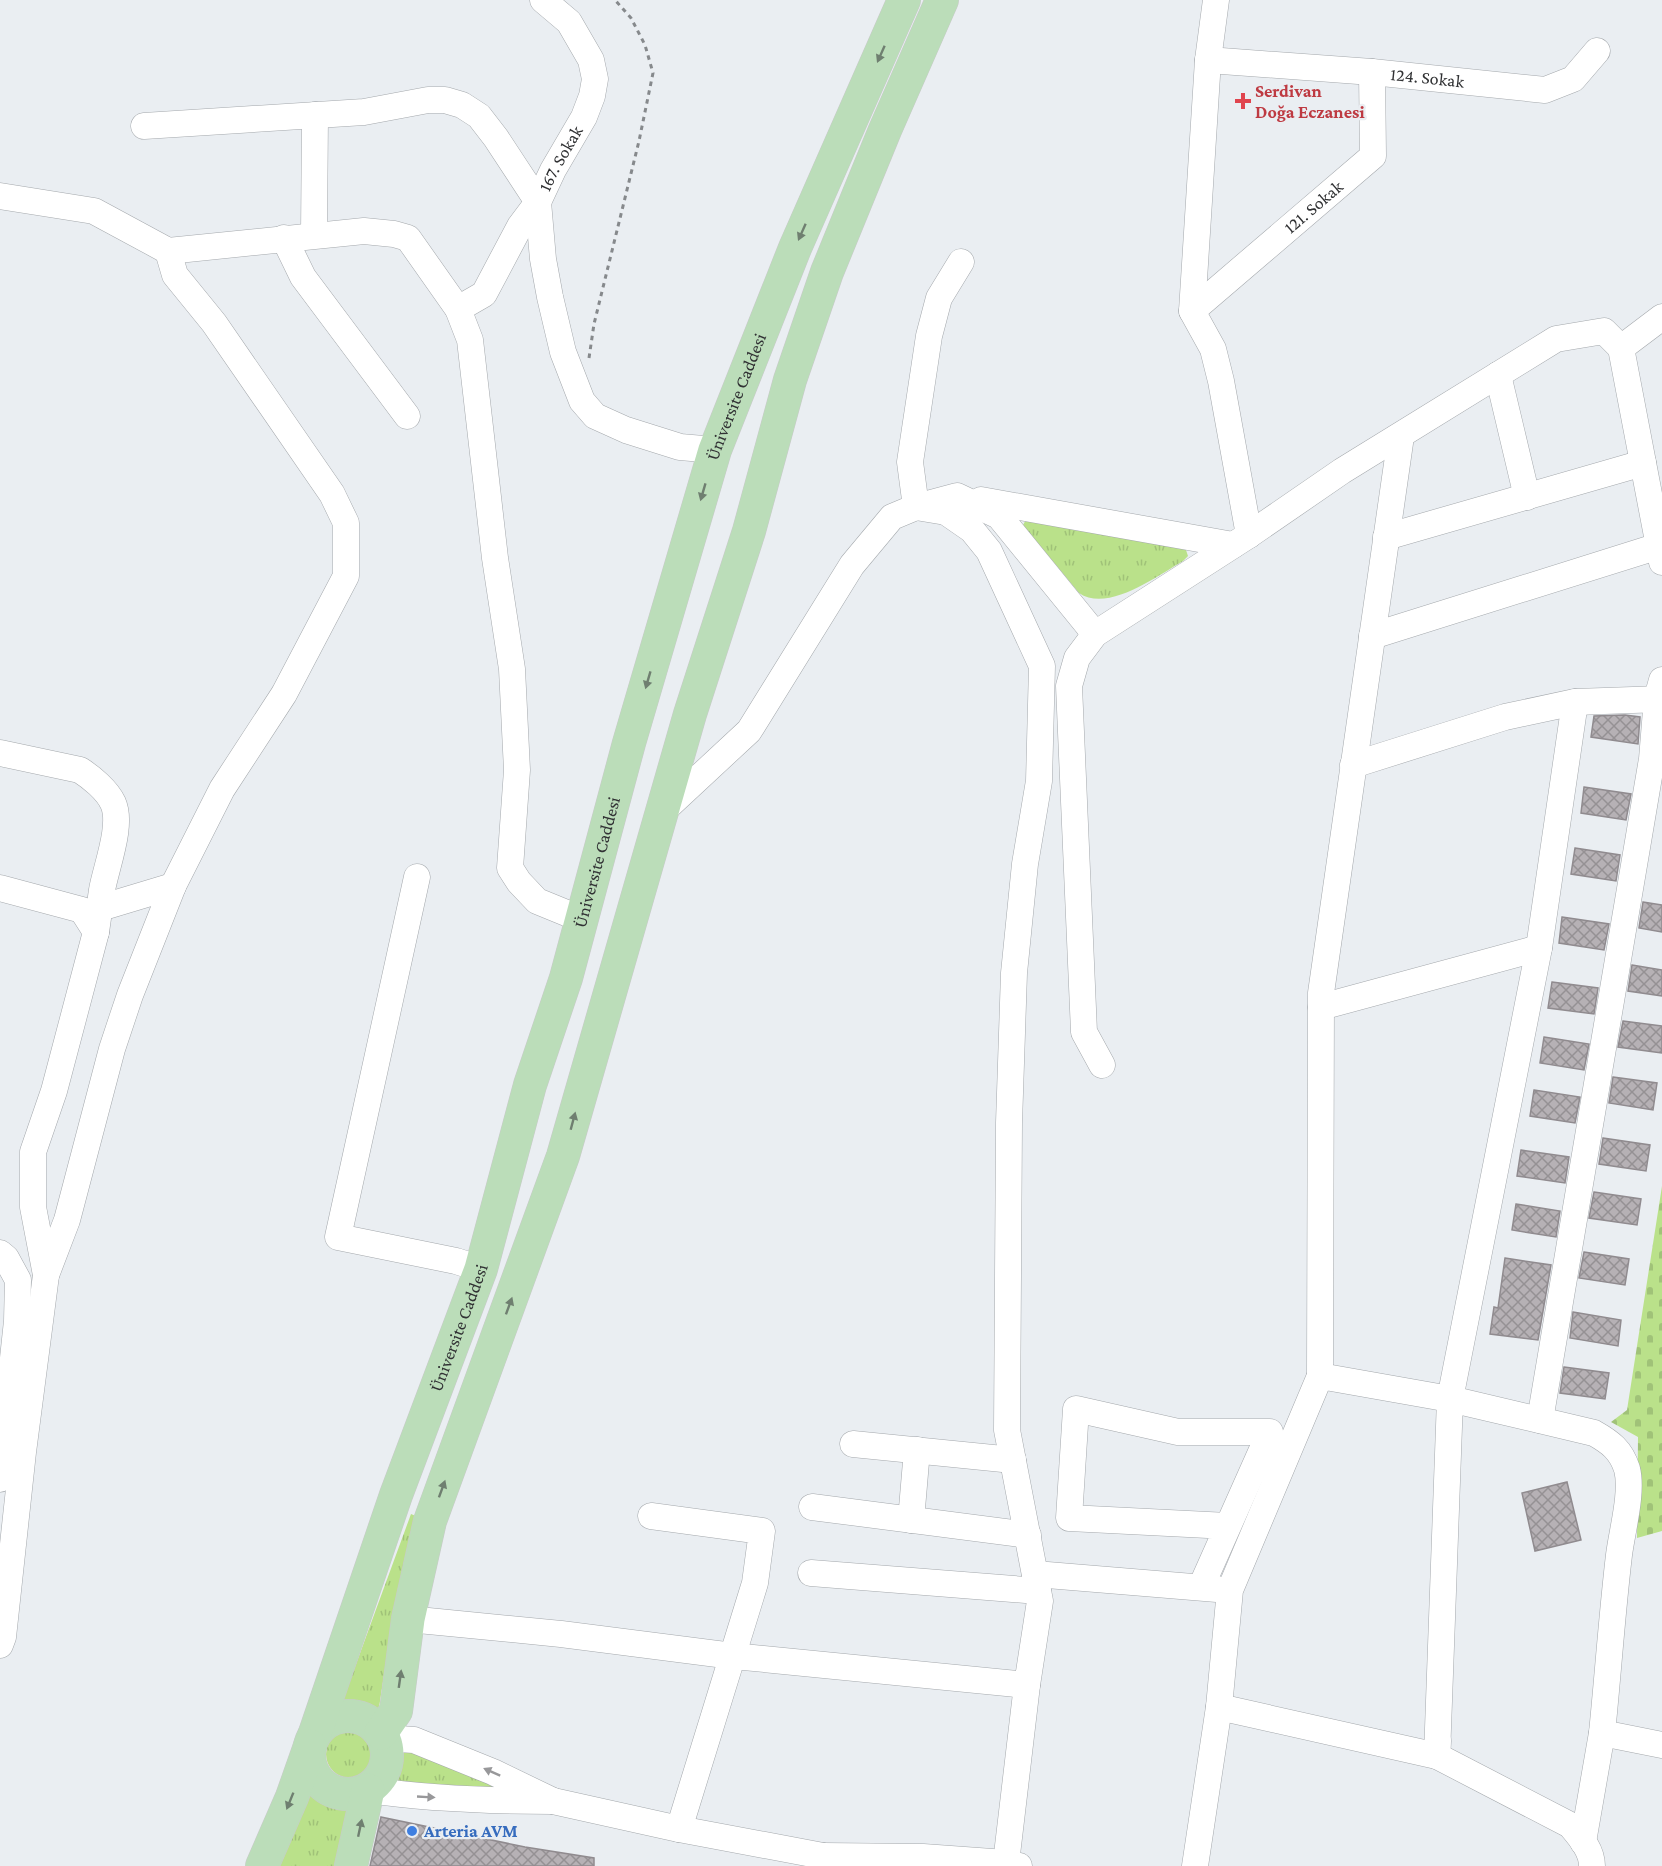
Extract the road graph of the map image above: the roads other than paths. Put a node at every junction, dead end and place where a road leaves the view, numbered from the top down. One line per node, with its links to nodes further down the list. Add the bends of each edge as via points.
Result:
1 (543, 0): 11 (street, 167. Sokak, via 569,22 591,60 595,79 584,117)
2 (904, 0): 23 (main road, Üniversite Caddesi, one-way to 23, via 795,248)
3 (942, 0): 37 (main road, via 823,282 790,380 749,531 690,714)
4 (1216, 0): 6 (street)
5 (1597, 51): 7 (street, 124. Sokak, via 1573,79 1545,90)
6 (1208, 60): 7 (street, 124. Sokak); 17 (street)
7 (1372, 72): 17 (street, 121. Sokak, via 1372,156)
8 (315, 115): 9 (street); 11 (street, via 364,112 428,100 462,105 479,116); 12 (street)
9 (144, 126)
10 (0, 196): 14 (street, via 94,212)
11 (538, 202): 16 (street, 167. Sokak, via 520,226 484,294); 23 (street, via 550,297 563,352 582,401 595,416 626,430 680,447)
12 (314, 235): 13 (street); 16 (street, via 364,231 408,238)
13 (284, 238): 14 (street); 21 (street, via 303,277)
14 (168, 251): 39 (street, via 176,275 284,421 332,494 346,523 346,576 284,694 222,789)
15 (961, 262): 27 (street, via 939,298 929,336 910,462)
16 (458, 309): 41 (street, via 470,340 512,669 517,770 510,868 537,901)
17 (1192, 311): 29 (street, via 1213,349 1221,381)
18 (1662, 317): 19 (street)
19 (1621, 348): 20 (street, via 1604,331 1556,339); 24 (street)
20 (1498, 375): 22 (street); 26 (street)
21 (407, 416)
22 (1401, 435): 28 (street); 29 (street)
23 (715, 450): 41 (main road, Üniversite Caddesi, one-way to 41)
24 (1643, 463): 26 (street); 30 (street)
25 (957, 496): 27 (street); 29 (street); 31 (street, via 999,516)
26 (1527, 496): 28 (street)
27 (916, 507): 37 (street, via 892,517 852,565 749,731); 54 (street, via 946,512 972,530 989,551 1042,666 1039,781 1024,864 1014,973 1007,1430)
28 (1386, 537): 32 (street)
29 (1241, 540): 31 (street)
30 (1661, 554): 32 (street)
31 (1095, 634): 45 (street, via 1077,658 1069,686 1084,1032)
32 (1372, 636): 36 (street)
33 (1660, 692): 34 (street); 51 (street, via 1652,759)
34 (1575, 702): 36 (street, via 1505,717); 43 (street)
35 (0, 753): 42 (street, via 80,770 113,802 115,826)
36 (1353, 765): 44 (street)
37 (664, 810): 65 (main road, one-way to 37, via 430,1521 563,1156)
38 (417, 877): 47 (street, via 338,1237)
39 (173, 886): 42 (street); 48 (street, via 119,1027 67,1220)
40 (0, 888): 42 (street, via 82,910)
41 (581, 919): 47 (main road, Üniversite Caddesi, via 530,1085)
42 (98, 920): 48 (street, via 54,1091 33,1152 33,1207)
43 (1539, 948): 44 (street); 50 (street)
44 (1321, 1006): 49 (street)
45 (1102, 1065)
46 (0, 1252): 55 (street, via 18,1280)
47 (481, 1269): 72 (main road, Üniversite Caddesi, via 392,1505)
48 (46, 1275): 66 (street)
49 (1320, 1376): 50 (street); 64 (street)
50 (1458, 1401): 51 (street); 74 (street)
51 (1540, 1420): 70 (street, via 1594,1433 1612,1443 1627,1471)
52 (852, 1444): 53 (street)
53 (917, 1450): 54 (street); 58 (street)
54 (1013, 1460): 60 (street)
55 (0, 1479)
56 (812, 1508): 58 (street)
57 (651, 1516): 67 (street, via 762,1531 755,1583)
58 (911, 1520): 60 (street)
59 (1228, 1526): 59 (street, via 1270,1432 1178,1432 1076,1409 1069,1518); 63 (street)
60 (1028, 1535): 62 (street)
61 (811, 1573): 62 (street)
62 (1036, 1583): 63 (street); 68 (street, via 1040,1601)
63 (1201, 1587): 64 (street)
64 (1230, 1590): 69 (street)
65 (408, 1619): 67 (street); 71 (main road, one-way to 65, via 396,1711)
66 (0, 1645)
67 (733, 1656): 68 (street); 77 (street)
68 (1027, 1685): 80 (street)
69 (1219, 1707): 74 (street); 83 (street)
70 (1602, 1733): 73 (street); 78 (street)
71 (382, 1735): 72 (main road, via 366,1720 348,1715 324,1724); 75 (main road, via 387,1745 385,1770); 76 (street, one-way to 71, via 414,1740)
72 (312, 1739): 75 (main road, Üniversite Caddesi, via 310,1765 319,1782 342,1794); 81 (main road, Üniversite Caddesi, one-way to 81)
73 (1662, 1745)
74 (1437, 1756): 78 (street, via 1570,1825)
75 (368, 1790): 76 (street, one-way to 76, via 489,1801); 82 (main road, one-way to 75)
76 (553, 1801): 77 (street)
77 (679, 1829): 79 (street)
78 (1583, 1842): 84 (street)
79 (823, 1861): 80 (street, via 922,1857)
80 (1013, 1865)
81 (262, 1866)
82 (351, 1866)
83 (1195, 1866)
84 (1592, 1866)

